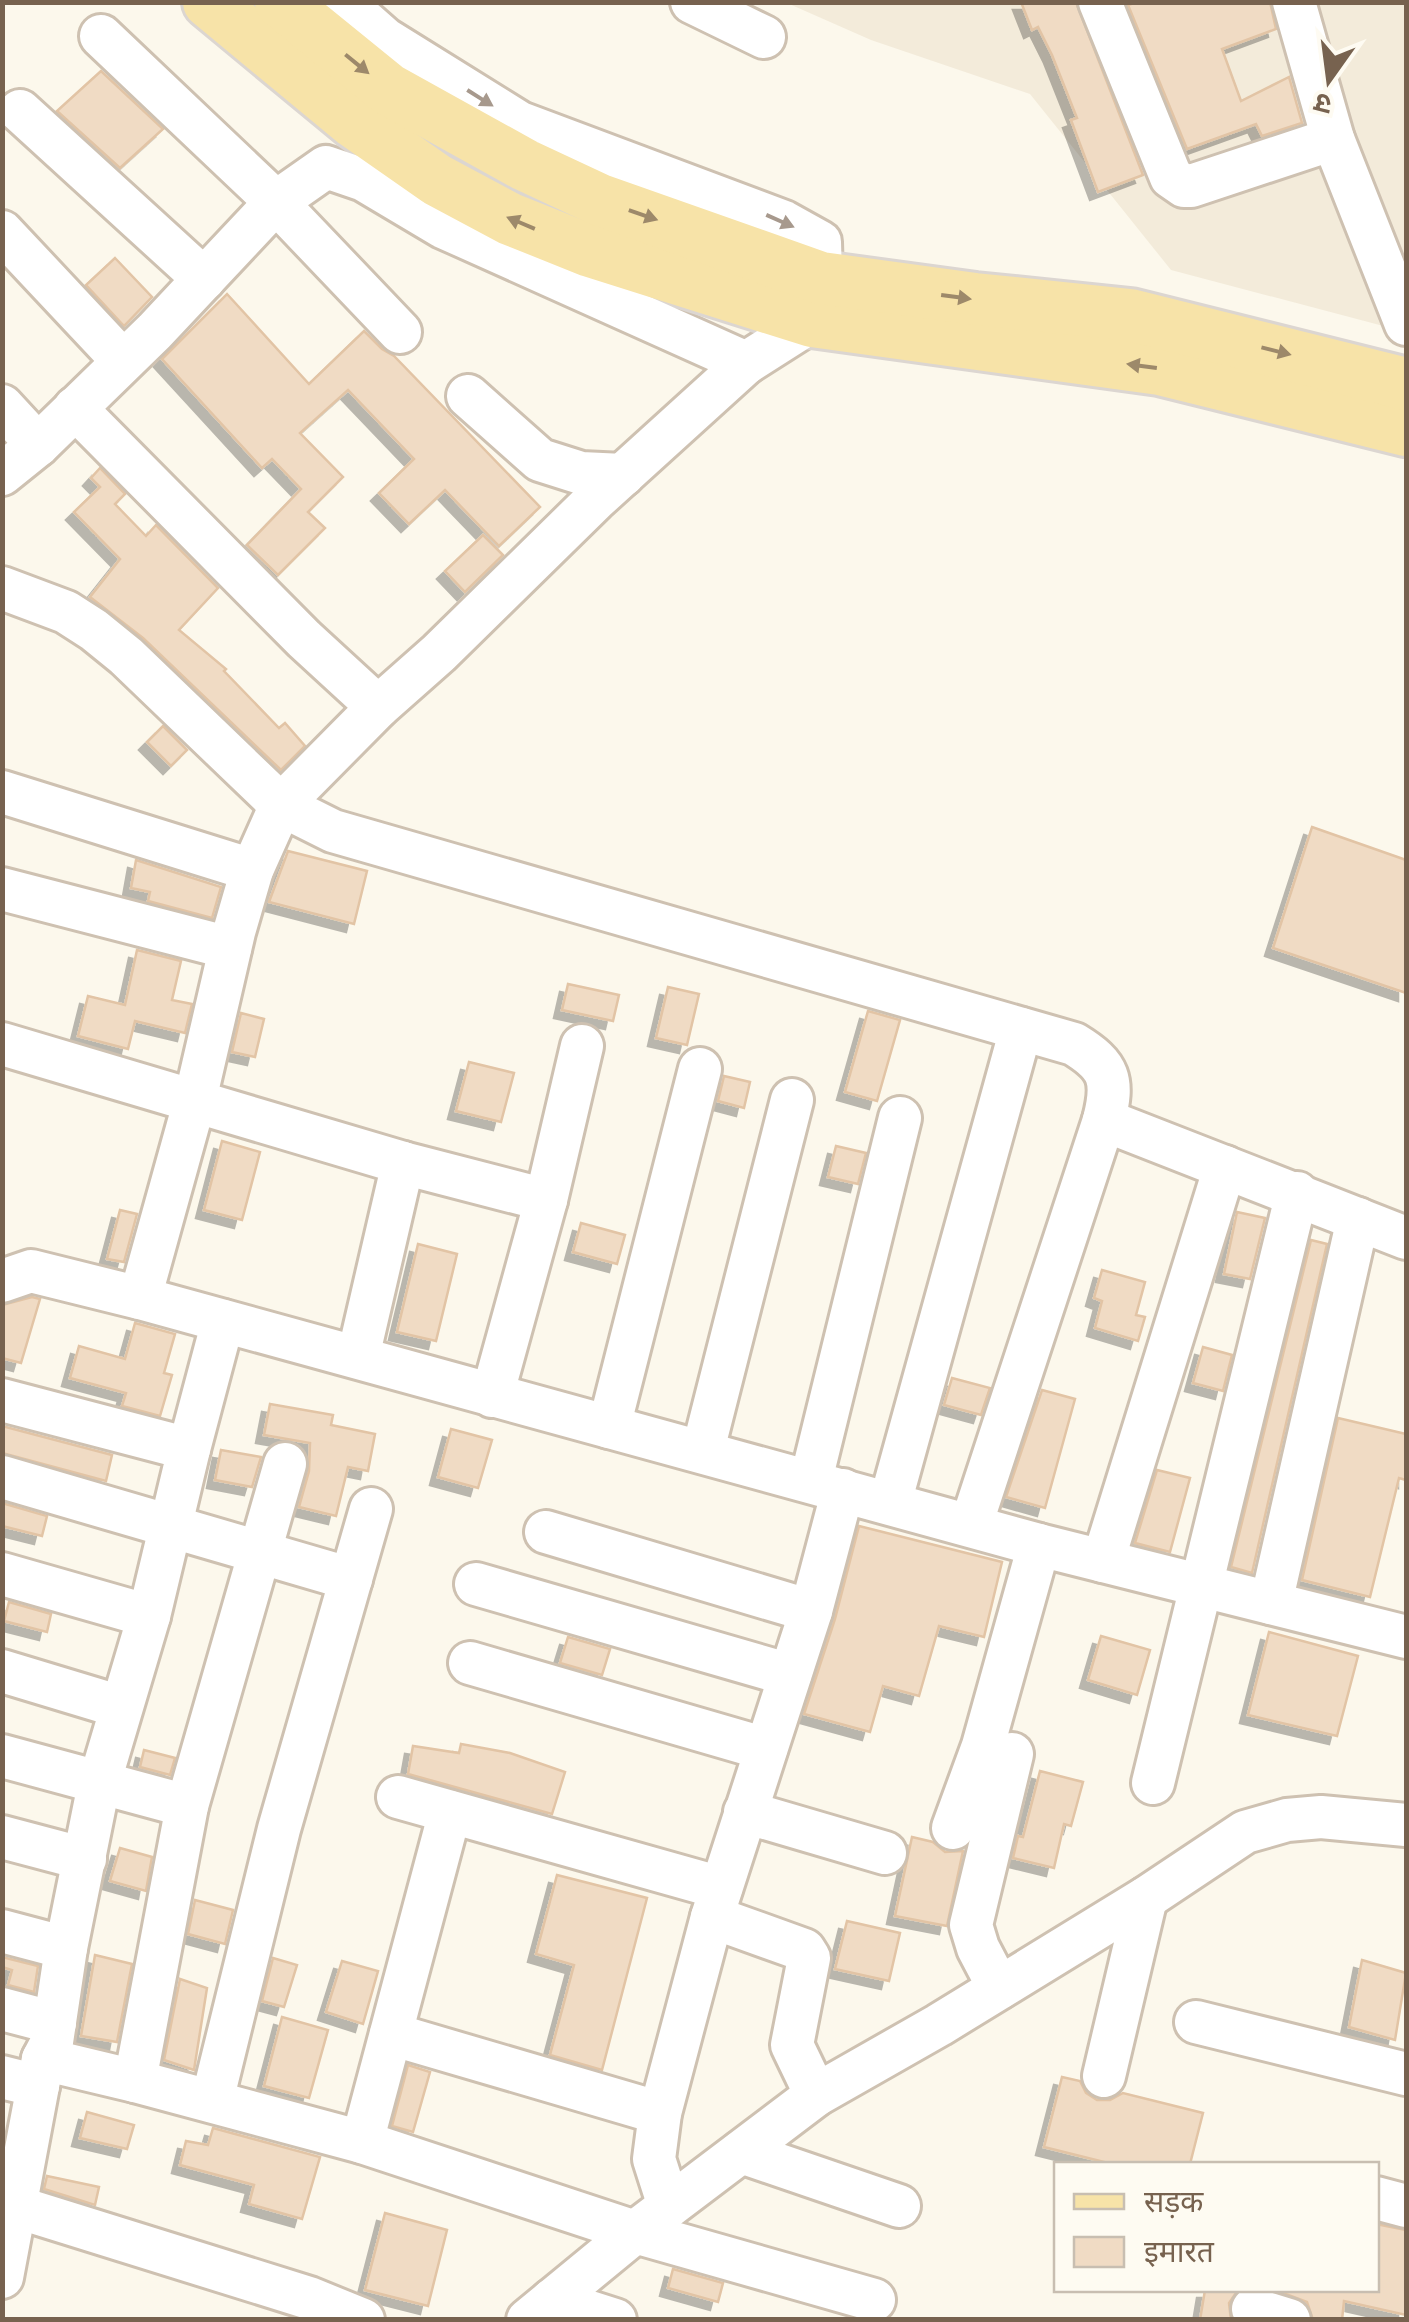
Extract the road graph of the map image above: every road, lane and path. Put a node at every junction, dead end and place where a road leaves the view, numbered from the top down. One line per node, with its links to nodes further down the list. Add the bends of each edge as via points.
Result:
1 (210, 2): 14 (main road, one-way to 1, via 590,251 510,218 437,180 354,122)
2 (281, 2): 14 (main road, one-way to 14, via 388,90 526,164)
3 (343, 2): 14 (street, one-way to 14, via 384,39 520,123 784,222 820,242)
4 (692, 2): 8 (street)
5 (1100, 2): 10 (street, via 1177,182 1191,186)
6 (1294, 2): 10 (street)
7 (101, 36): 11 (street)
8 (764, 36)
9 (20, 111): 13 (street)
10 (1333, 139): 15 (street)
11 (276, 202): 13 (street); 16 (street); 18 (street, via 326,167 364,180 443,227)
12 (2, 232): 17 (street)
13 (204, 279): 17 (street)
14 (817, 299): 18 (street); 19 (main road, one-way to 19, via 975,300 1130,315); 23 (main road, one-way to 14, via 1160,369)
15 (1406, 324)
16 (400, 332)
17 (123, 361): 22 (street)
18 (746, 363): 26 (street)
19 (1406, 384)
20 (468, 396): 26 (street, via 540,460 581,473)
21 (2, 406): 24 (street)
22 (75, 408): 24 (street); 28 (street)
23 (1406, 430)
24 (38, 445): 25 (street)
25 (2, 474)
26 (623, 475): 28 (street)
27 (2, 588): 30 (street, via 94,630)
28 (378, 707): 30 (street)
29 (2, 792): 31 (street)
30 (281, 805): 31 (street); 34 (street, via 355,838)
31 (252, 870): 33 (street)
32 (2, 889): 33 (street)
33 (230, 948): 38 (street)
34 (1021, 1029): 41 (street, via 1094,1056 1110,1084); 60 (street)
35 (2, 1044): 38 (street)
36 (582, 1046): 45 (street)
37 (700, 1069): 54 (street)
38 (195, 1100): 42 (street); 49 (street)
39 (792, 1100): 56 (street)
40 (900, 1118): 59 (street)
41 (1104, 1120): 43 (street); 62 (street)
42 (403, 1162): 45 (street); 51 (street)
43 (1225, 1167): 44 (street); 67 (street)
44 (1297, 1193): 46 (street); 71 (street)
45 (546, 1200): 52 (street)
46 (1358, 1219): 47 (street); 72 (street)
47 (1406, 1238)
48 (2, 1281): 49 (street, via 31,1271)
49 (140, 1298): 50 (street)
50 (223, 1321): 51 (street); 55 (street)
51 (358, 1357): 52 (street)
52 (492, 1396): 54 (street)
53 (2, 1400): 55 (street)
54 (609, 1427): 56 (street)
55 (189, 1449): 63 (street)
56 (703, 1450): 59 (street)
57 (285, 1464): 66 (street)
58 (2, 1478): 63 (street)
59 (827, 1485): 60 (street); 73 (street)
60 (890, 1503): 62 (street)
61 (371, 1509): 69 (street)
62 (971, 1525): 65 (street)
63 (170, 1526): 66 (street); 74 (street)
64 (546, 1532): 73 (street)
65 (1039, 1545): 67 (street); 90 (street)
66 (261, 1555): 69 (street); 86 (street)
67 (1103, 1561): 71 (street)
68 (2, 1574): 74 (street)
69 (350, 1579): 107 (street)
70 (476, 1584): 78 (street)
71 (1200, 1586): 72 (street); 83 (street)
72 (1271, 1603): 75 (street)
73 (811, 1612): 78 (street)
74 (149, 1616): 79 (street)
75 (1406, 1637)
76 (470, 1663): 80 (street)
77 (2, 1672): 79 (street)
78 (790, 1675): 80 (street)
79 (121, 1706): 84 (street)
80 (766, 1749): 88 (street)
81 (1012, 1754): 98 (street, via 971,1925)
82 (2, 1756): 84 (street)
83 (1153, 1783)
84 (100, 1784): 86 (street); 93 (street)
85 (398, 1798): 87 (street)
86 (188, 1806): 105 (street)
87 (450, 1812): 95 (street); 101 (street)
88 (745, 1812): 92 (street); 95 (street)
89 (1406, 1824): 94 (street, via 1321,1817 1273,1824 1245,1832)
90 (953, 1828)
91 (2, 1837): 93 (street)
92 (885, 1853)
93 (84, 1859): 97 (street)
94 (1146, 1898): 98 (street); 104 (street)
95 (717, 1903): 106 (street, via 809,1958 792,2045); 108 (street)
96 (2, 1932): 97 (street)
97 (66, 1948): 102 (street)
98 (999, 1988): 106 (street)
99 (2, 2009): 102 (street)
100 (1196, 2022): 103 (street)
101 (391, 2034): 108 (street); 109 (street)
102 (35, 2061): 105 (street); 115 (street)
103 (1406, 2074)
104 (1104, 2076)
105 (135, 2080): 107 (street)
106 (816, 2095): 110 (street)
107 (212, 2101): 109 (street)
108 (660, 2113): 112 (street, via 654,2159)
109 (362, 2142): 116 (street)
110 (741, 2152): 112 (street); 113 (street)
111 (1379, 2199): 114 (street)
112 (669, 2206): 116 (street)
113 (898, 2206)
114 (1406, 2206)
115 (17, 2207): 117 (street); 120 (street)
116 (635, 2232): 118 (street); 119 (street)
117 (4, 2265)
118 (874, 2300)
119 (540, 2310): 121 (street)
120 (363, 2320)
121 (615, 2320)

